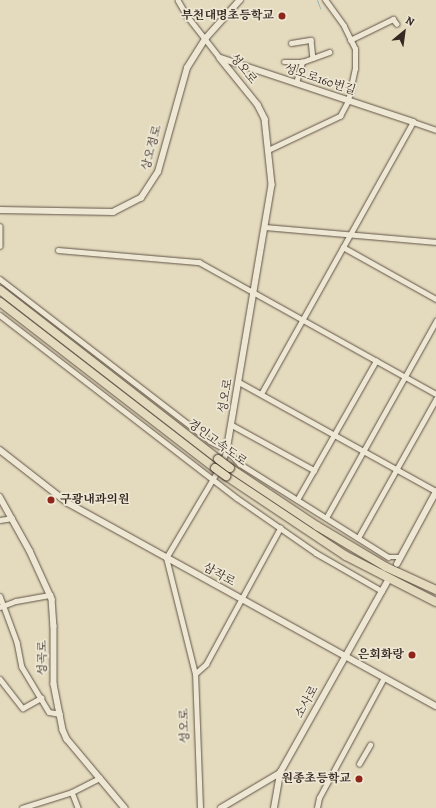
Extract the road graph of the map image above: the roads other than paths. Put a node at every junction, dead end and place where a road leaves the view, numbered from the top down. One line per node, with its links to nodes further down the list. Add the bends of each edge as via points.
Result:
1 (178, 0): 5 (street, 성오로)
2 (240, 0): 5 (street, 상오정로)
3 (325, 0): 6 (street, via 344,26)
4 (397, 24): 6 (street, via 393,19)
5 (205, 39): 9 (street, 성오로); 18 (street, 상오정로, via 182,81 158,172 141,198 114,212)
6 (350, 40): 14 (street, via 355,50 355,69)
7 (291, 43): 10 (street, via 310,40)
8 (329, 52): 10 (street)
9 (220, 58): 13 (street, 성오로160번길); 17 (street, 성오로, via 258,105 265,118)
10 (313, 58): 12 (street)
11 (284, 62): 12 (street)
12 (302, 62): 13 (street)
13 (296, 83): 14 (street, 성오로160번길)
14 (348, 100): 15 (street, 성오로160번길); 17 (street, via 340,116)
15 (413, 122): 16 (street); 21 (street)
16 (436, 130)
17 (268, 150): 19 (street, 성오로, via 272,185)
18 (0, 210)
19 (265, 227): 21 (street); 28 (street, 성오로)
20 (0, 228): 23 (street)
21 (350, 235): 22 (street); 24 (street)
22 (436, 242)
23 (0, 246)
24 (343, 247): 29 (street); 32 (street)
25 (58, 250): 28 (street, via 199,262)
26 (0, 279): 43 (street, via 210,441)
27 (0, 290): 60 (highway, 경인고속도로, bridge, via 230,468 336,538 386,567)
28 (254, 293): 32 (street); 36 (street, 성오로)
29 (436, 299)
30 (0, 302): 65 (highway, 경인고속도로, bridge, via 226,476 346,556)
31 (0, 315): 47 (street)
32 (302, 320): 34 (street); 37 (street)
33 (436, 321): 35 (street)
34 (376, 361): 35 (street); 41 (street)
35 (405, 377): 38 (street); 44 (street)
36 (239, 382): 37 (street); 40 (street, 성오로)
37 (261, 394): 41 (street)
38 (436, 394)
39 (436, 400): 45 (street)
40 (232, 425): 43 (street, 성오로); 46 (street)
41 (334, 435): 44 (street); 46 (street)
42 (0, 450): 57 (street, 삼작로, via 68,503)
43 (227, 450): 47 (street, 성오로); 50 (street, via 240,464)
44 (364, 451): 45 (street); 52 (street)
45 (397, 469): 48 (street); 55 (street)
46 (314, 470): 50 (street)
47 (213, 480): 54 (street); 57 (street, 성오로)
48 (436, 491): 56 (street)
49 (0, 497): 51 (street, 성곡로)
50 (297, 500): 52 (street)
51 (12, 518): 53 (street); 62 (street, 성곡로)
52 (326, 518): 55 (street)
53 (0, 520)
54 (280, 528): 61 (street); 64 (street)
55 (358, 538): 56 (street, via 388,557)
56 (400, 557): 58 (street)
57 (166, 558): 64 (street, 삼작로); 68 (street, 성오로)
58 (397, 564)
59 (387, 582): 61 (street, 소사로)
60 (436, 590)
61 (382, 591): 67 (street, 소사로)
62 (50, 595): 66 (street); 73 (street, 성곡로, via 54,626 54,684)
63 (0, 596): 66 (street)
64 (241, 600): 67 (street, 삼작로); 68 (street, via 206,664)
65 (436, 602)
66 (2, 606): 71 (street, via 17,642 22,667)
67 (345, 656): 69 (street, 삼작로); 76 (street, 소사로)
68 (195, 674): 82 (street, 성오로)
69 (384, 678): 72 (street, 삼작로); 85 (street, via 319,798)
70 (0, 679): 71 (street, via 23,708)
71 (41, 698): 73 (street, via 49,712)
72 (436, 706)
73 (60, 714): 77 (street, 성곡로, via 67,739)
74 (370, 745): 75 (street)
75 (359, 764)
76 (280, 773): 83 (street); 84 (street)
77 (100, 778): 78 (street); 81 (street, 성곡로)
78 (72, 792): 79 (street); 80 (street)
79 (22, 808)
80 (78, 808)
81 (126, 808)
82 (200, 808)
83 (221, 808)
84 (274, 808)
85 (317, 808)

